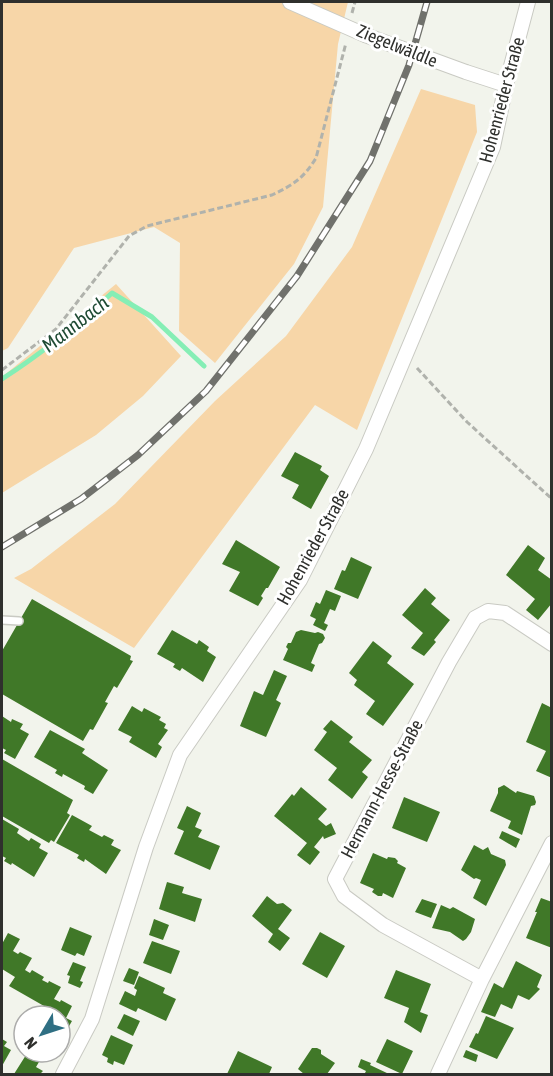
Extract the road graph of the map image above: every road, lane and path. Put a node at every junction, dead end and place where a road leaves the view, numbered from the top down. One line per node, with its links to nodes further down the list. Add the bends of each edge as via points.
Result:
1 (290, 2): 3 (street, Ziegelwäldle)
2 (528, 2): 4 (street, Hohenrieder Straße)
3 (350, 27): 4 (street, Ziegelwäldle, bridge); 6 (path, via 316,158 306,173 272,195 147,226 129,236 56,329)
4 (506, 85): 5 (street, Hohenrieder Straße, via 493,147)
5 (405, 356): 7 (path, via 467,422); 13 (street, Hohenrieder Straße, via 366,449 300,580 180,755 146,847 92,1019)
6 (2, 370)
7 (552, 499)
8 (2, 620): 9 (lane)
9 (20, 621)
10 (552, 644): 12 (street, Hermann-Hesse-Straße, via 505,613 488,611 475,618 335,879 344,896 383,925)
11 (552, 843): 12 (street)
12 (482, 980): 14 (street)
13 (63, 1074)
14 (438, 1074)

